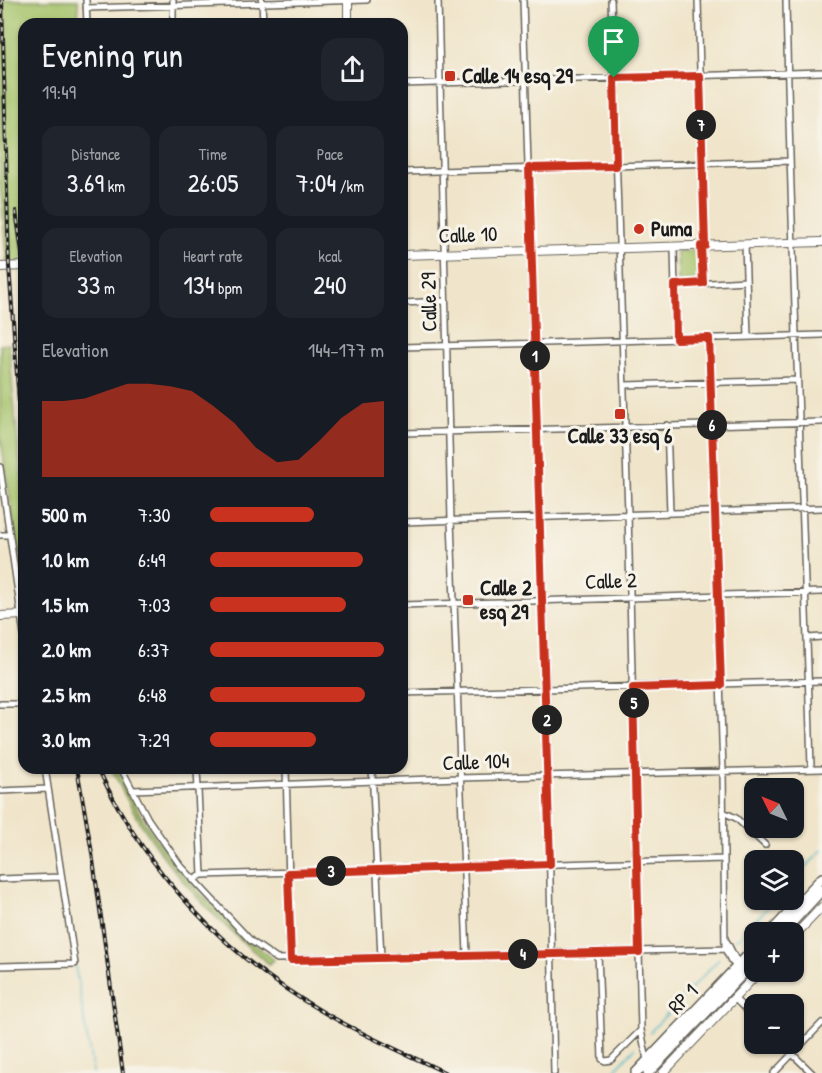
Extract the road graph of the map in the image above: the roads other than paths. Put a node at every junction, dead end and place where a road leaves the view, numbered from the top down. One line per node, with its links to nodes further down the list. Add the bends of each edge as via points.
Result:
1 (86, 0): 11 (street)
2 (348, 0): 3 (street); 9 (street); 14 (street)
3 (368, 0)
4 (438, 0): 20 (street, Calle 29)
5 (524, 0): 19 (street)
6 (611, 0): 18 (street)
7 (698, 0): 17 (street)
8 (786, 0): 16 (street)
9 (262, 1): 10 (street); 13 (street)
10 (173, 3): 11 (street)
11 (86, 8): 12 (street)
12 (87, 18)
13 (263, 18)
14 (348, 18)
15 (822, 72): 16 (street)
16 (787, 73): 17 (street); 22 (street)
17 (700, 76): 18 (street); 23 (street)
18 (614, 78): 19 (street); 24 (street)
19 (526, 80): 20 (street); 25 (street)
20 (439, 83): 21 (street); 26 (street, Calle 29)
21 (408, 84)
22 (789, 161): 23 (street); 29 (street)
23 (702, 163): 24 (street); 32 (street)
24 (616, 166): 25 (street); 33 (street)
25 (529, 168): 26 (street); 34 (street)
26 (442, 170): 27 (street); 35 (street, Calle 29)
27 (408, 172)
28 (822, 242): 29 (street, Calle 10)
29 (792, 243): 30 (street, Calle 10); 45 (street)
30 (745, 244): 32 (street, Calle 10); 39 (street)
31 (674, 246): 32 (street, Calle 10); 33 (street, Calle 10); 41 (street)
32 (703, 246): 40 (street)
33 (620, 248): 34 (street, Calle 10); 49 (street)
34 (531, 251): 35 (street, Calle 10); 50 (street)
35 (445, 253): 36 (street, Calle 10); 42 (street, Calle 29)
36 (408, 255)
37 (18, 266): 38 (street)
38 (0, 267)
39 (746, 281): 40 (street); 46 (street)
40 (703, 283): 41 (street)
41 (675, 285): 48 (street)
42 (446, 301): 43 (street); 51 (street, Calle 29)
43 (408, 303)
44 (822, 335): 45 (street)
45 (796, 336): 46 (street); 53 (street)
46 (748, 337): 47 (street)
47 (709, 338): 48 (street); 54 (street)
48 (676, 339): 49 (street)
49 (623, 340): 50 (street); 55 (street)
50 (534, 343): 51 (street); 61 (street)
51 (447, 346): 52 (street); 62 (street, Calle 29)
52 (408, 347)
53 (797, 380): 54 (street); 57 (street)
54 (710, 382): 55 (street); 58 (street)
55 (624, 385): 60 (street)
56 (822, 422): 57 (street)
57 (799, 423): 58 (street); 65 (street)
58 (712, 424): 59 (street); 67 (street)
59 (667, 425): 60 (street); 68 (street)
60 (625, 427): 61 (street); 69 (street)
61 (536, 429): 62 (street); 70 (street)
62 (448, 431): 63 (street); 71 (street, Calle 29)
63 (408, 433)
64 (0, 467): 74 (street)
65 (802, 508): 66 (street); 67 (street); 77 (street)
66 (822, 508)
67 (715, 511): 68 (street); 78 (street)
68 (670, 512): 69 (street)
69 (628, 513): 70 (street); 79 (street)
70 (539, 516): 71 (street); 80 (street)
71 (451, 520): 72 (street); 81 (street, Calle 29)
72 (408, 522)
73 (0, 535): 74 (street)
74 (10, 535): 75 (street)
75 (18, 588)
76 (822, 592): 77 (street, Calle 2)
77 (806, 593): 78 (street, Calle 2); 86 (street)
78 (718, 596): 79 (street, Calle 2); 89 (street)
79 (631, 598): 80 (street, Calle 2); 91 (street)
80 (542, 601): 81 (street, Calle 2); 90 (street)
81 (454, 603): 82 (street, Calle 2); 92 (street, Calle 29)
82 (408, 605)
83 (18, 615): 84 (street)
84 (0, 616)
85 (822, 637): 86 (street)
86 (808, 638): 88 (street)
87 (822, 681): 88 (street)
88 (808, 682): 89 (street); 96 (street)
89 (721, 685): 91 (street); 98 (street)
90 (546, 688): 91 (street); 92 (street); 105 (street)
91 (633, 688): 104 (street)
92 (456, 692): 93 (street); 106 (street, Calle 29)
93 (408, 693)
94 (0, 704): 95 (street)
95 (18, 704)
96 (811, 768): 97 (street, Calle 104); 98 (street, Calle 104)
97 (822, 768)
98 (723, 771): 104 (street, Calle 104); 113 (street)
99 (46, 774): 110 (street)
100 (124, 774): 111 (street)
101 (197, 774): 109 (street)
102 (286, 774): 108 (street)
103 (372, 774): 107 (street)
104 (635, 774): 105 (street, Calle 104); 116 (street)
105 (548, 776): 106 (street, Calle 104); 117 (street)
106 (459, 778): 107 (street, Calle 104); 118 (street, Calle 29)
107 (372, 782): 108 (street, Calle 104); 119 (street)
108 (286, 784): 109 (street, Calle 104); 120 (street)
109 (198, 788): 111 (street, Calle 104); 121 (street)
110 (48, 789): 112 (street); 122 (street)
111 (132, 790): 125 (street, via 160,837)
112 (0, 791)
113 (723, 812): 114 (street, via 736,818); 115 (street)
114 (765, 845)
115 (724, 860): 116 (street); 131 (street)
116 (637, 863): 117 (street); 133 (street)
117 (550, 864): 118 (street); 135 (street)
118 (464, 866): 119 (street); 136 (street, Calle 29)
119 (377, 870): 120 (street); 137 (street)
120 (288, 873): 121 (street); 138 (street)
121 (202, 875): 125 (street)
122 (61, 877): 124 (street); 139 (street, via 75,964)
123 (822, 878): 128 (main road)
124 (0, 879)
125 (193, 880): 138 (street, via 251,941 277,960)
126 (822, 890): 129 (main road)
127 (822, 907): 130 (street)
128 (780, 922)
129 (792, 922)
130 (804, 926)
131 (726, 940): 132 (street); 140 (street, via 732,955)
132 (725, 949): 133 (street); 141 (street)
133 (639, 952): 134 (street); 148 (street)
134 (598, 953): 135 (street); 148 (street, via 602,1059 611,1060)
135 (552, 954): 136 (street); 154 (street)
136 (467, 956): 137 (street)
137 (381, 958): 138 (street)
138 (291, 960)
139 (0, 966)
140 (744, 966)
141 (744, 967)
142 (744, 975): 151 (main road, RP 1)
143 (744, 976): 156 (main road, RP 1)
144 (744, 980): 145 (street)
145 (734, 998): 146 (street); 157 (street)
146 (744, 1008)
147 (822, 1023): 149 (street)
148 (641, 1030): 150 (street)
149 (804, 1042)
150 (643, 1044): 151 (street); 153 (street)
151 (656, 1052): 153 (main road, RP 1)
152 (793, 1054): 158 (street); 159 (street)
153 (647, 1062): 155 (main road, RP 1)
154 (554, 1073)
155 (636, 1073)
156 (648, 1073)
157 (663, 1073)
158 (774, 1073)
159 (812, 1073)

